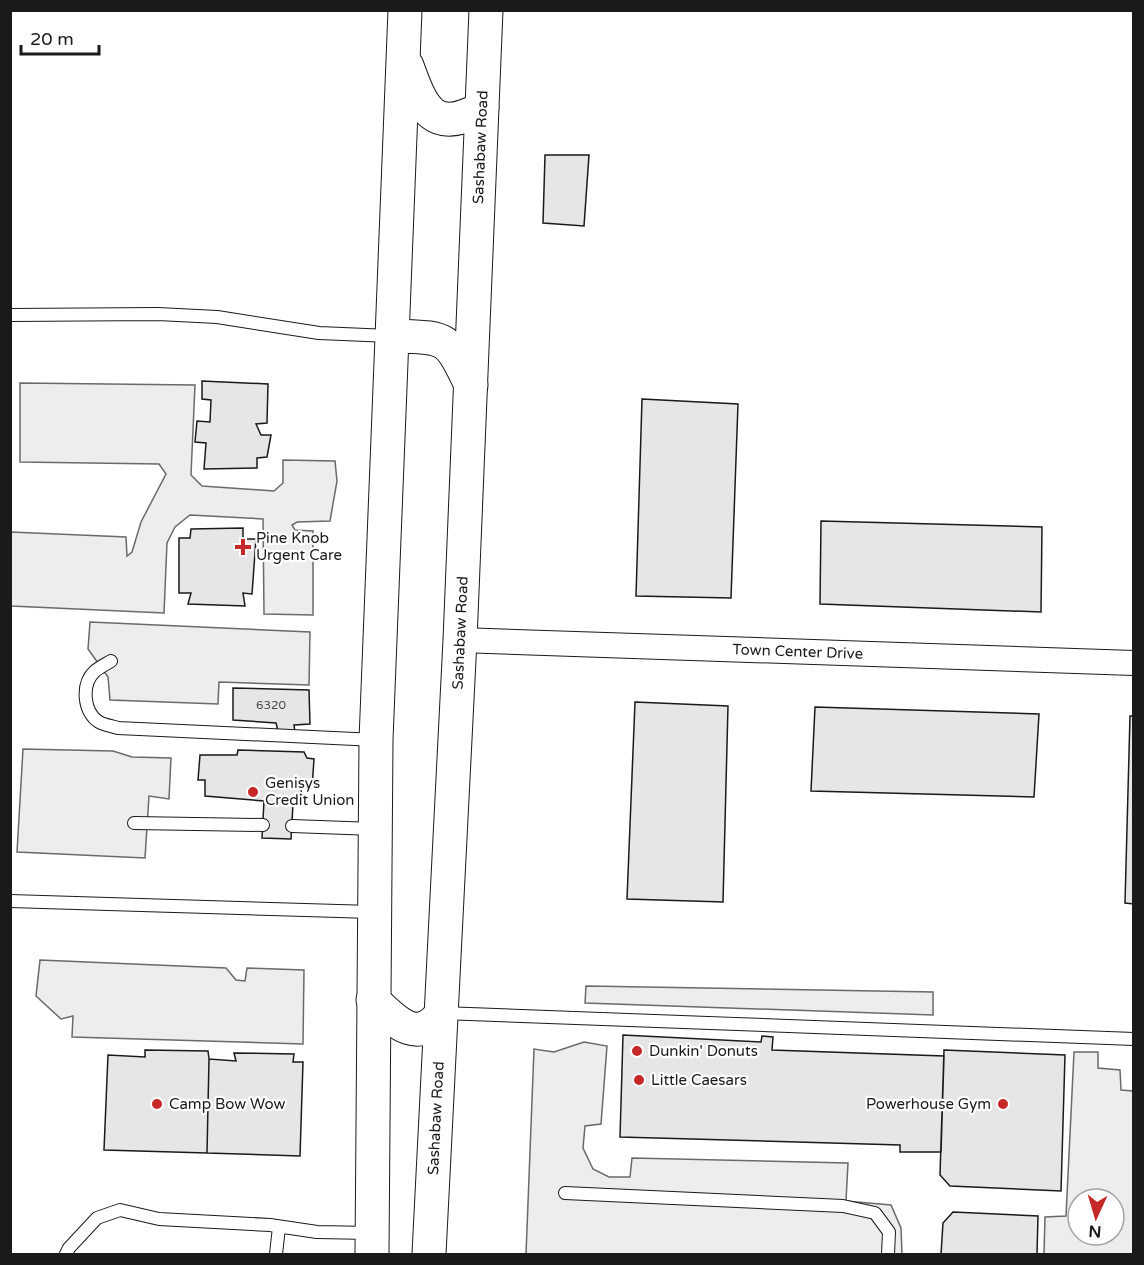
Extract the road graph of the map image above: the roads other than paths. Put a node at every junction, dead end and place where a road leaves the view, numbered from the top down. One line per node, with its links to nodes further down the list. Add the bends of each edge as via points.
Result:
1 (405, 10): 3 (main road)
2 (486, 10): 4 (main road, Sashabaw Road)
3 (403, 56): 4 (main road, via 418,98 431,113 458,119); 6 (main road)
4 (482, 108): 7 (main road, Sashabaw Road)
5 (10, 315): 6 (lane, via 217,316 319,333)
6 (392, 336): 7 (main road, via 442,341 456,353); 11 (main road)
7 (471, 385): 8 (main road, Sashabaw Road)
8 (460, 640): 10 (street, Town Center Drive); 19 (main road, Sashabaw Road)
9 (111, 661): 11 (lane, via 93,672 87,684 86,701 99,722 118,728)
10 (1134, 663)
11 (376, 740): 15 (main road)
12 (134, 823): 13 (lane)
13 (263, 825)
14 (292, 826): 15 (lane)
15 (374, 829): 17 (main road)
16 (10, 901): 17 (lane)
17 (373, 912): 18 (main road)
18 (373, 1000): 19 (main road, via 406,1028 428,1026); 23 (main road)
19 (442, 1013): 20 (lane); 26 (main road, Sashabaw Road)
20 (1134, 1039)
21 (565, 1193): 27 (lane, via 843,1206 875,1213 889,1232)
22 (279, 1227): 23 (lane); 24 (lane, via 159,1219 120,1210 97,1218); 25 (lane)
23 (372, 1244)
24 (66, 1254)
25 (276, 1254)
26 (429, 1254)
27 (888, 1254)

